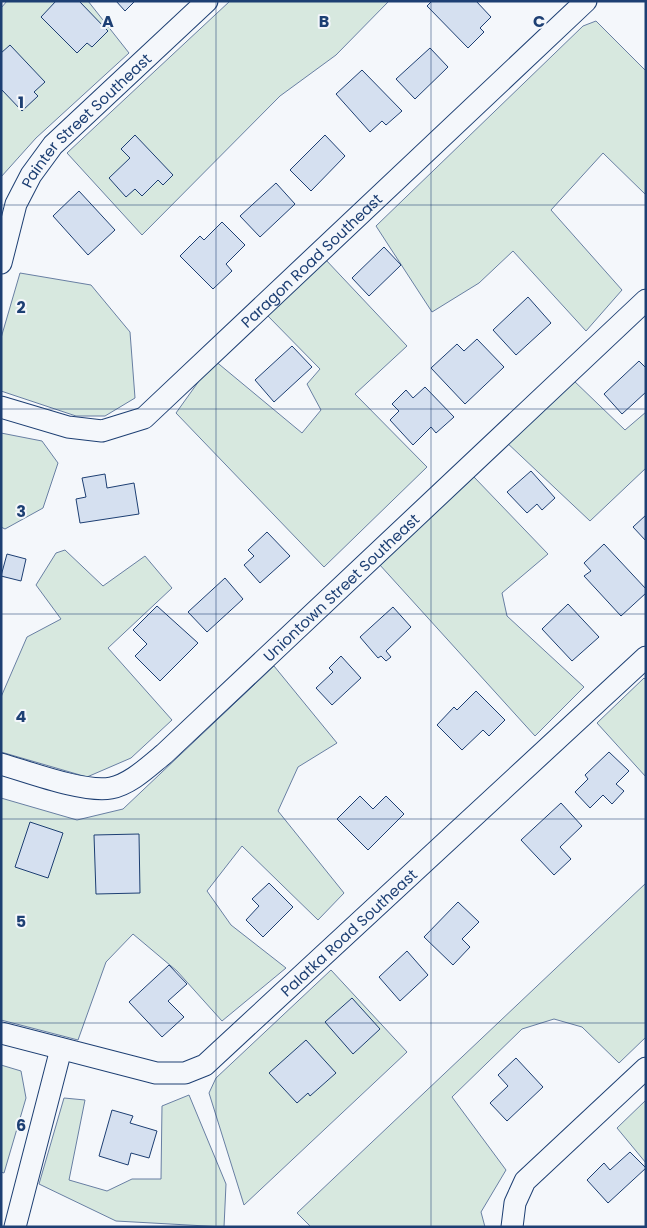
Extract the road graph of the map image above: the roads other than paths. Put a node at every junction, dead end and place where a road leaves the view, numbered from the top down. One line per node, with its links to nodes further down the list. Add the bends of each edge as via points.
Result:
1 (208, 1): 3 (street, Painter Street Southeast, via 53,145 31,175 16,204)
2 (586, 1): 5 (street, Paragon Road Southeast, via 144,418 102,431 68,427)
3 (1, 263)
4 (646, 300): 7 (street, Uniontown Street Southeast, via 164,754 132,778 112,788 86,788)
5 (1, 407)
6 (646, 657): 9 (street, Palatka Road Southeast, via 205,1065 185,1073 156,1073)
7 (1, 764)
8 (1, 1033): 9 (street, Palatka Road Southeast)
9 (61, 1049): 12 (street)
10 (646, 1068): 11 (street, via 524,1181 515,1203)
11 (512, 1226)
12 (15, 1227)

